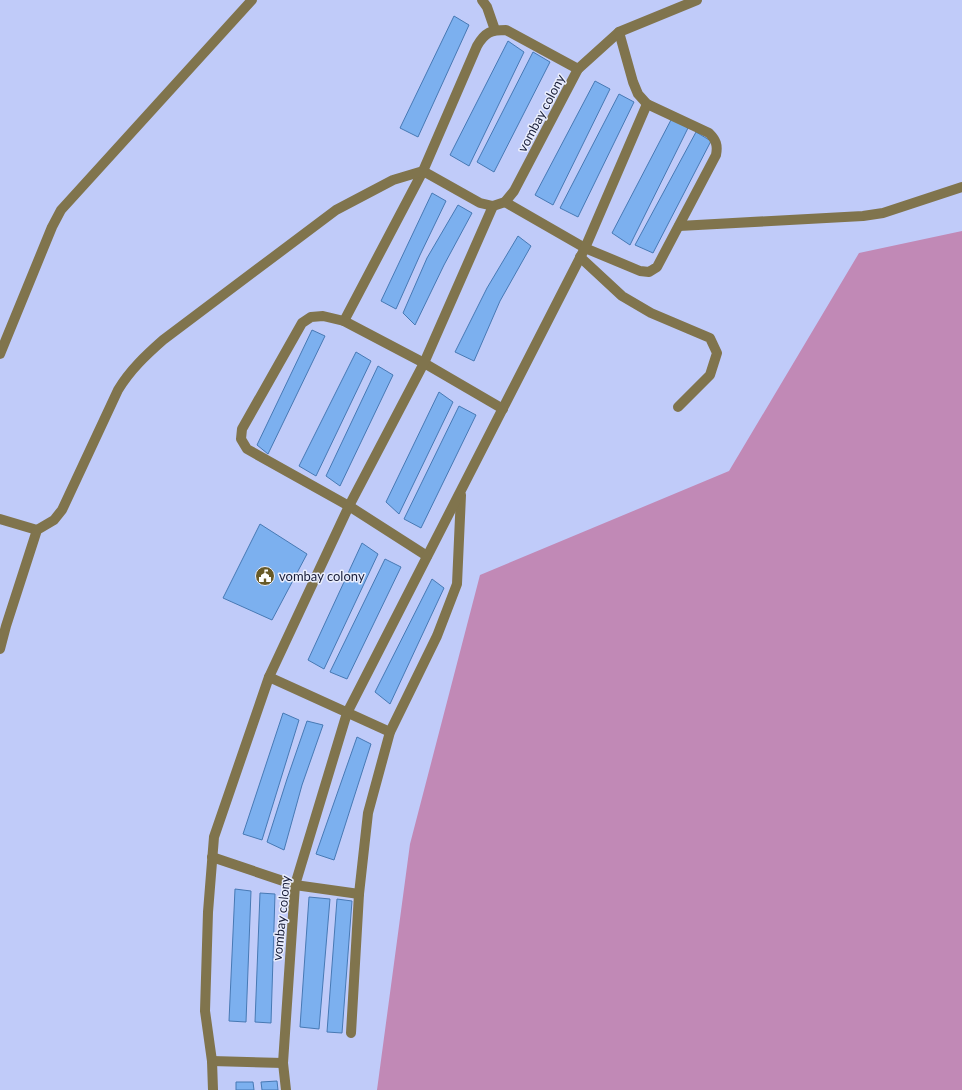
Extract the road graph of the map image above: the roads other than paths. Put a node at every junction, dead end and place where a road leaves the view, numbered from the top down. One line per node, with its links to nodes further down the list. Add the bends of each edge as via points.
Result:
1 (252, 0): 15 (street, via 61,210)
2 (482, 0): 4 (street)
3 (697, 0): 5 (street)
4 (495, 30): 6 (street, vombay colony, via 506,30); 8 (street, via 483,36 477,46)
5 (619, 32): 6 (street); 7 (street, via 633,82 638,94)
6 (578, 69): 10 (street, vombay colony, via 514,191)
7 (647, 104): 12 (street, via 709,133 716,140 716,155); 13 (street, vombay colony)
8 (423, 171): 11 (street, via 480,203); 14 (street); 22 (street, via 394,180 336,210 149,352 118,390 62,510 54,520)
9 (962, 187): 12 (street, via 883,213 863,216)
10 (505, 202): 11 (street); 13 (street)
11 (493, 206): 16 (street)
12 (679, 226): 13 (street, via 657,267 650,272)
13 (582, 252): 17 (street, via 622,296 651,313 710,338 717,353 710,375); 18 (street, vombay colony)
14 (344, 321): 16 (street); 20 (street, via 323,316 311,317 302,323 242,429 241,439 247,449)
15 (0, 354)
16 (424, 363): 18 (street); 20 (street)
17 (678, 407)
18 (503, 409): 19 (street, vombay colony)
19 (461, 491): 23 (street, vombay colony); 28 (street, via 456,584 437,636)
20 (349, 506): 23 (street); 26 (street)
21 (0, 519): 22 (street)
22 (37, 530): 24 (street)
23 (427, 556): 27 (street, vombay colony)
24 (3, 625): 25 (street)
25 (0, 649)
26 (269, 677): 27 (street); 29 (street, via 214,837)
27 (347, 713): 28 (street); 30 (street, vombay colony)
28 (390, 732): 31 (street, via 368,813)
29 (212, 857): 30 (street); 33 (street, via 205,1011)
30 (295, 885): 31 (street); 34 (street, vombay colony)
31 (359, 894): 32 (street)
32 (351, 1033)
33 (212, 1061): 34 (street); 35 (street)
34 (283, 1063): 36 (street, vombay colony)
35 (213, 1090)
36 (286, 1090)

